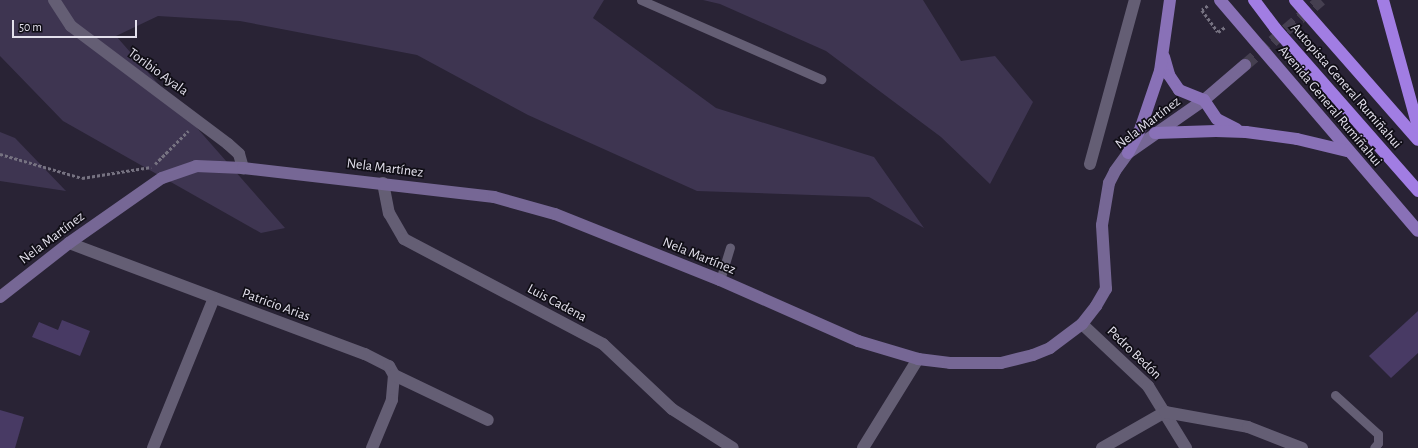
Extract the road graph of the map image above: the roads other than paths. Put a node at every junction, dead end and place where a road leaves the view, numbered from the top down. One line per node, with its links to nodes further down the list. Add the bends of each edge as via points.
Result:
1 (54, 0): 20 (street, Toribio Ayala, via 71,26 199,120 239,154)
2 (641, 0): 11 (lane)
3 (1134, 0): 19 (street)
4 (1170, 0): 9 (main road)
5 (1220, 0): 17 (main road, Avenida General Rumiñahui)
6 (1254, 0): 22 (highway, Autopista General Rumiñahui, via 1275,28)
7 (1295, 0): 16 (highway, Autopista General Rumiñahui)
8 (1383, 0): 13 (highway)
9 (1165, 42): 12 (main road, via 1164,60 1174,84 1184,93); 18 (main road, via 1152,99)
10 (1245, 65): 12 (main road, Nela Martínez)
11 (821, 79)
12 (1204, 100): 14 (main road, via 1217,119 1229,127); 15 (main road, Nela Martínez)
13 (1418, 127)
14 (1246, 132): 15 (main road); 17 (main road, via 1297,139)
15 (1155, 133): 18 (main road, Nela Martínez)
16 (1418, 140)
17 (1347, 150): 23 (main road, Avenida General Rumiñahui)
18 (1128, 153): 29 (main road, Nela Martínez, via 1109,183 1104,211 1106,289 1104,296)
19 (1090, 164)
20 (243, 168): 21 (main road, Nela Martínez); 24 (main road, Nela Martínez, via 196,166 162,178)
21 (383, 182): 26 (main road, Nela Martínez, via 494,198 555,214); 37 (street, Luis Cadena, via 389,213 404,239 603,344 672,409)
22 (1418, 191)
23 (1418, 231)
24 (69, 243): 27 (main road, Nela Martínez); 28 (street, Patricio Arias)
25 (730, 248): 26 (lane)
26 (720, 280): 30 (main road, Nela Martínez, via 858,341)
27 (0, 297)
28 (214, 298): 31 (street, Patricio Arias, via 378,359 390,366); 35 (street)
29 (1082, 324): 30 (main road, Nela Martínez, via 1050,348 1018,360 985,364); 33 (street, Pedro Bedón, via 1148,386)
30 (918, 359): 38 (street)
31 (394, 375): 34 (street); 36 (street, via 392,400)
32 (1334, 395): 42 (lane, via 1378,434 1378,443)
33 (1165, 412): 39 (street); 40 (street, Pedro Bedón); 41 (street, via 1248,427)
34 (488, 420)
35 (153, 448)
36 (372, 448)
37 (732, 448)
38 (864, 448)
39 (1102, 448)
40 (1186, 448)
41 (1302, 448)
42 (1374, 448)

